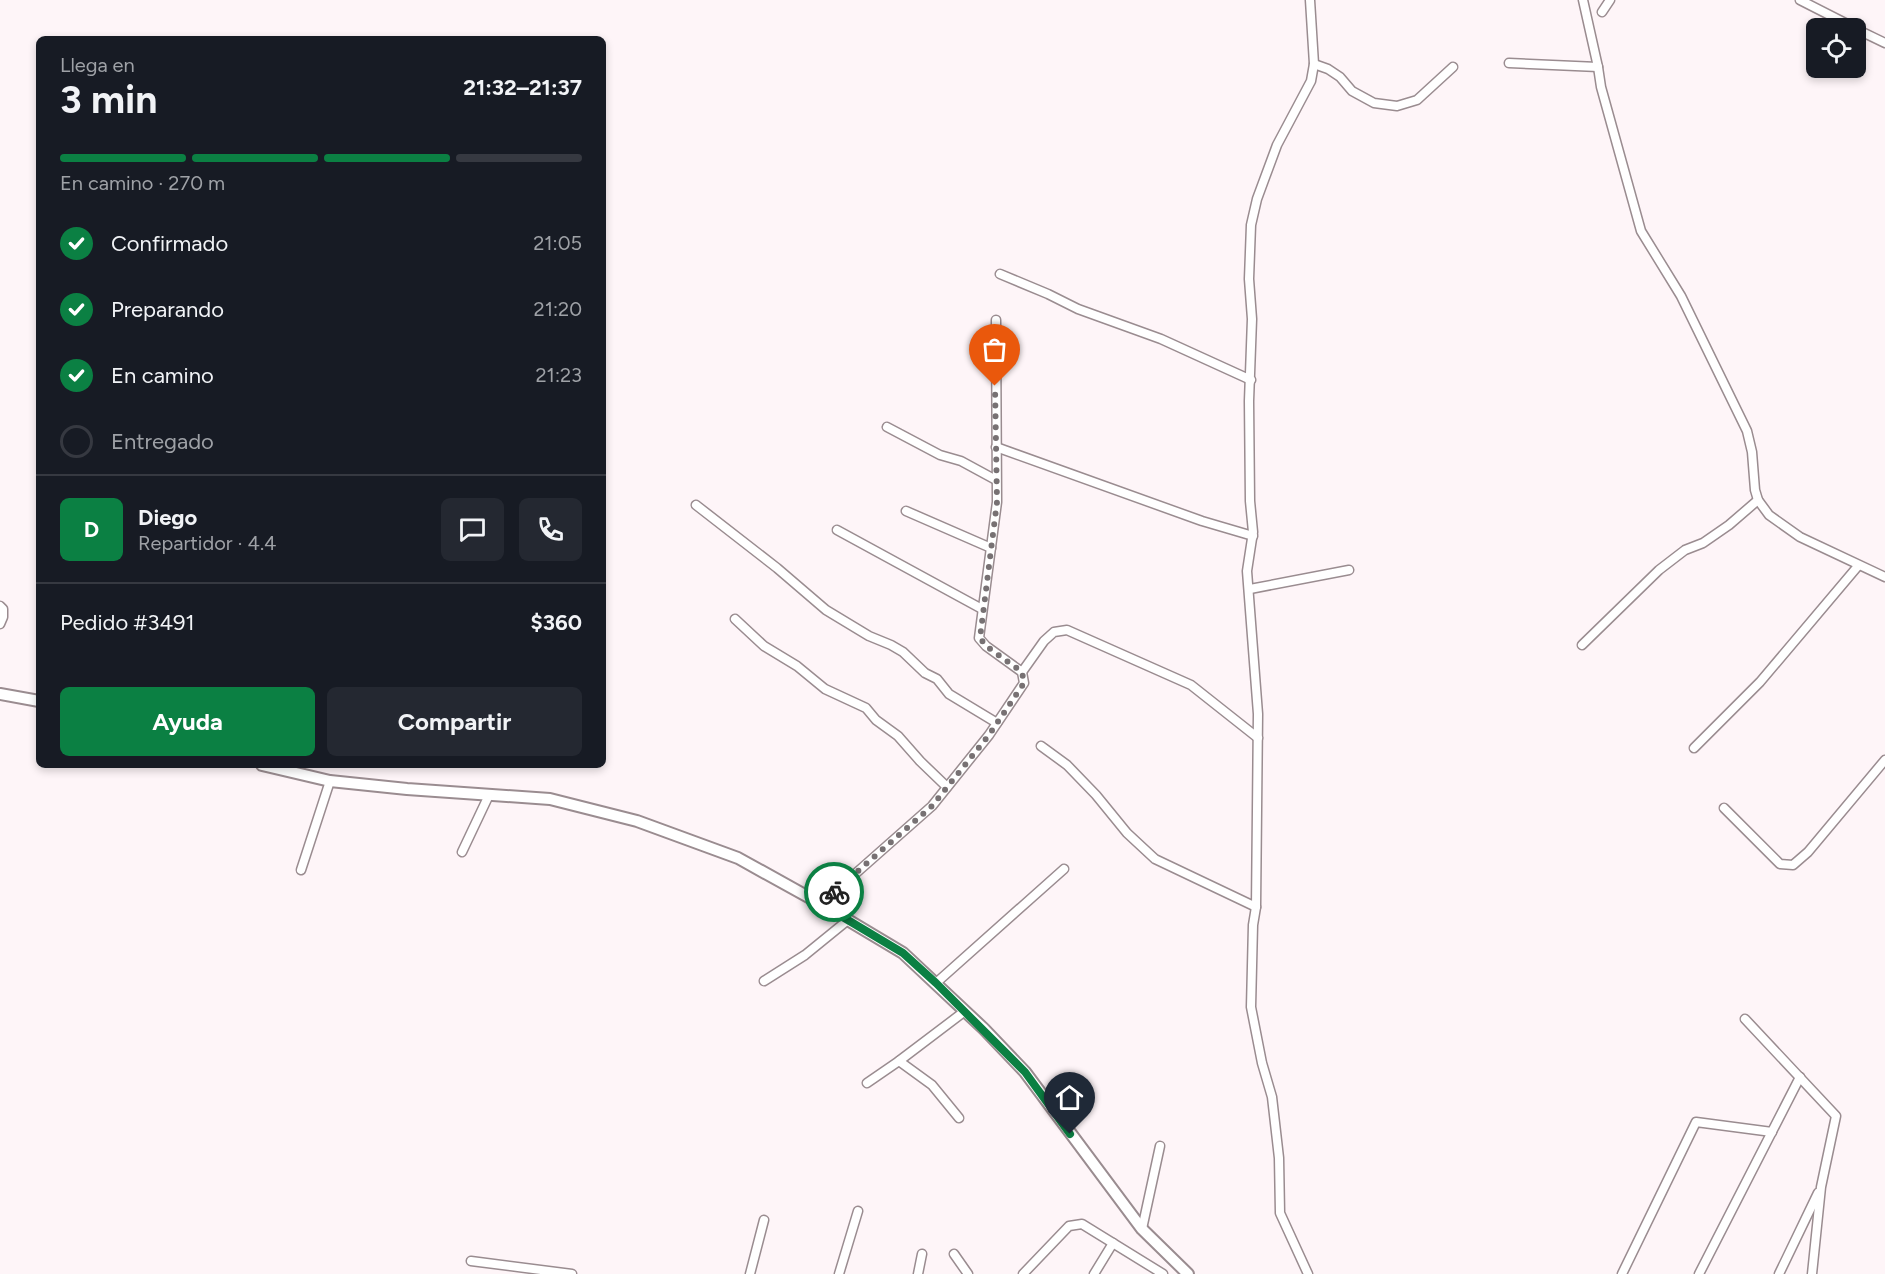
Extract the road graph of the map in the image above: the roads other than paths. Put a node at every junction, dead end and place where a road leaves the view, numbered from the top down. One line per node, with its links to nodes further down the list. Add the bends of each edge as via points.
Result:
1 (1310, 0): 10 (street)
2 (1583, 0): 11 (street)
3 (1610, 0): 5 (street)
4 (1800, 0): 6 (street)
5 (1602, 12)
6 (1834, 18)
7 (1866, 34): 8 (street)
8 (1885, 43)
9 (1509, 63): 11 (street)
10 (1314, 64): 12 (street, via 1328,69 1352,91 1374,103 1397,106 1417,100); 15 (street, via 1311,81 1277,145 1251,225)
11 (1598, 67): 19 (street, via 1641,231 1681,296 1747,431)
12 (1453, 68)
13 (1000, 274): 15 (street)
14 (996, 320): 17 (street)
15 (1251, 380): 23 (street)
16 (887, 427): 18 (street)
17 (996, 447): 18 (street); 23 (street)
18 (996, 480): 24 (street)
19 (1758, 500): 25 (street, via 1769,515 1800,537); 33 (street, via 1729,525 1659,570)
20 (696, 505): 37 (street, via 826,610 903,652 949,694)
21 (906, 512): 24 (street)
22 (837, 530): 30 (street)
23 (1252, 536): 28 (street, via 1247,571)
24 (991, 548): 30 (street)
25 (1858, 566): 27 (street); 40 (street, via 1760,682)
26 (1349, 570): 28 (street)
27 (1885, 577)
28 (1250, 589): 38 (street)
29 (0, 606): 32 (street)
30 (982, 609): 34 (street, via 980,638)
31 (735, 619): 44 (street, via 764,646 825,689 866,708)
32 (0, 624)
33 (1582, 645)
34 (1022, 672): 37 (street, via 1024,683); 38 (street, via 1044,641 1054,632 1067,630 1191,685)
35 (0, 694): 36 (street)
36 (36, 700)
37 (997, 723): 44 (street)
38 (1258, 738): 51 (street)
39 (1041, 746): 51 (street, via 1067,765 1126,833 1155,859)
40 (1694, 748)
41 (1885, 760): 46 (street, via 1809,852 1793,865 1780,864)
42 (275, 768): 43 (street)
43 (330, 781): 45 (street); 49 (street)
44 (946, 787): 50 (street, via 932,806)
45 (489, 795): 47 (street); 50 (street, via 550,799 637,821 738,858)
46 (1724, 808)
47 (462, 852)
48 (1064, 869): 54 (street)
49 (301, 870)
50 (821, 904): 52 (street)
51 (1256, 907): 80 (street, via 1251,1007 1272,1097 1280,1213)
52 (848, 920): 53 (street, via 794,963); 54 (street, via 903,953)
53 (764, 981)
54 (936, 983): 55 (street)
55 (965, 1011): 57 (street); 66 (street, via 1025,1072)
56 (1745, 1019): 58 (street)
57 (899, 1062): 59 (street); 60 (street, via 932,1085)
58 (1800, 1077): 61 (street); 63 (street, via 1836,1116)
59 (867, 1083)
60 (959, 1118)
61 (1772, 1132): 81 (street, via 1696,1122); 82 (street)
62 (1160, 1146): 66 (street)
63 (1821, 1187): 83 (street); 84 (street)
64 (858, 1211): 73 (street)
65 (764, 1220): 72 (street)
66 (1142, 1229): 79 (street)
67 (1113, 1243): 76 (street, via 1082,1224 1069,1226); 77 (street); 78 (street)
68 (922, 1254): 74 (street)
69 (954, 1254): 75 (street)
70 (471, 1262): 71 (street)
71 (572, 1274)
72 (750, 1274)
73 (839, 1274)
74 (918, 1274)
75 (968, 1274)
76 (1023, 1274)
77 (1094, 1274)
78 (1163, 1274)
79 (1188, 1274)
80 (1308, 1274)
81 (1622, 1274)
82 (1699, 1274)
83 (1779, 1274)
84 (1812, 1274)

